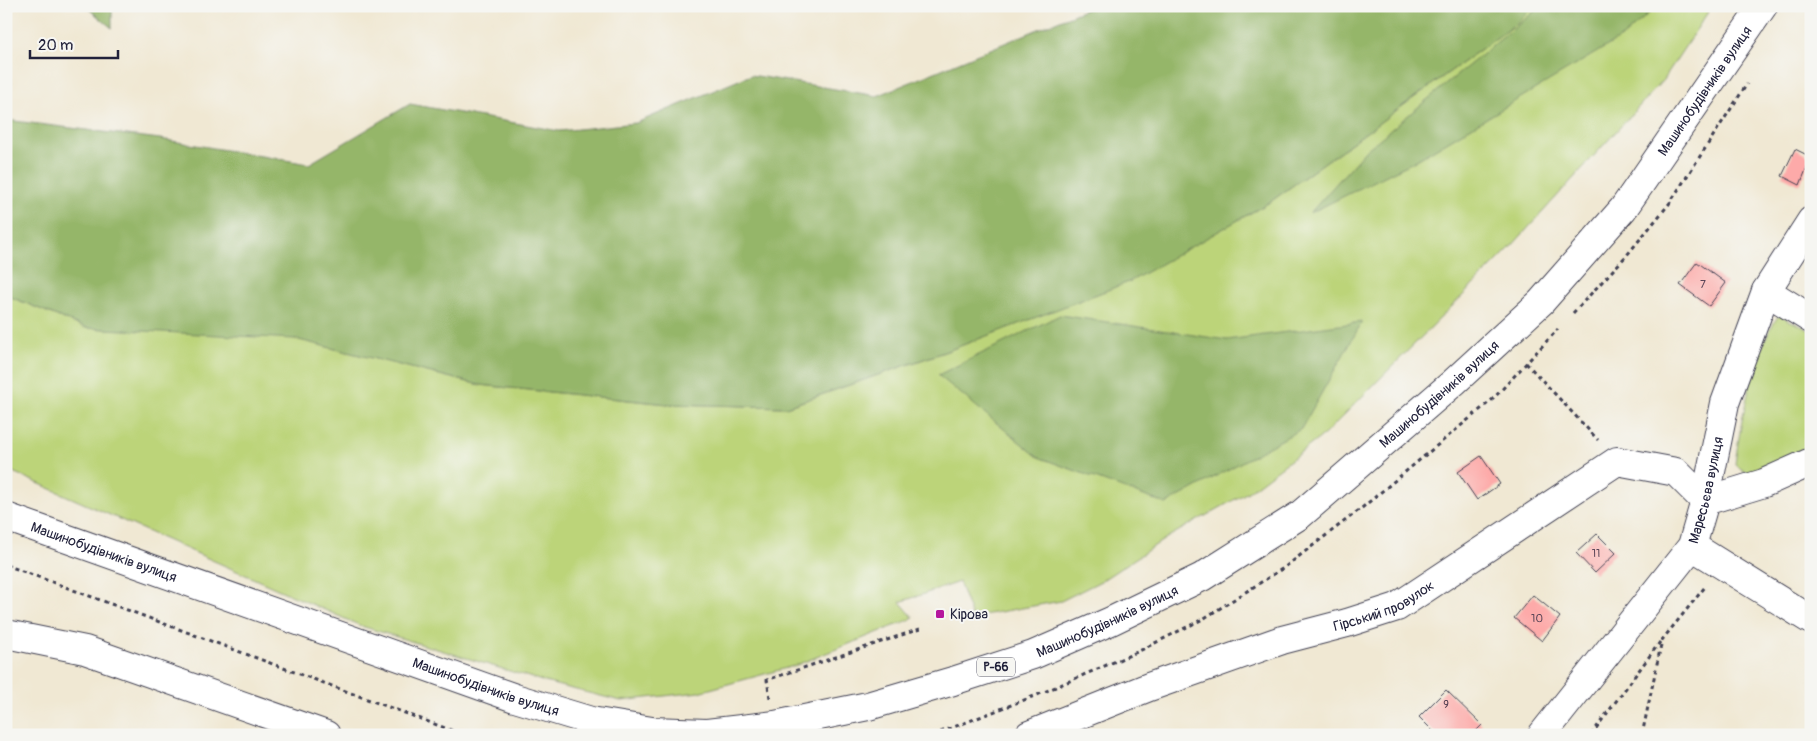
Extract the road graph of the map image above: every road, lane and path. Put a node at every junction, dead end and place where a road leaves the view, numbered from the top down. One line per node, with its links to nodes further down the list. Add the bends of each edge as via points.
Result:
1 (1763, 6): 17 (main road, Машинобудівників вулиця / Р-66, via 1622,209 1541,302 1300,515 1202,577 1111,622 1033,655 868,706)
2 (1811, 221): 3 (main road, Маресьєва вулиця)
3 (1766, 292): 4 (main road); 8 (main road, Маресьєва вулиця, via 1724,403)
4 (1811, 318)
5 (1526, 363): 6 (path)
6 (1617, 461): 8 (main road, via 1676,472); 21 (main road, Гірський провулок, via 1397,607 1282,640 1149,687)
7 (1811, 462): 8 (main road, via 1764,483)
8 (1705, 501): 10 (main road, Маресьєва вулиця)
9 (6, 517): 18 (main road, Машинобудівників вулиця / Р-66, via 515,698 591,721)
10 (1692, 546): 12 (main road); 22 (main road, Маресьєва вулиця)
11 (6, 565): 20 (path)
12 (1722, 565): 13 (main road); 16 (path)
13 (1811, 620)
14 (920, 630): 17 (path, via 767,680)
15 (6, 634): 19 (main road, via 86,650)
16 (1662, 640): 23 (path); 24 (path)
17 (775, 725): 18 (main road, Машинобудівників вулиця / Р-66)
18 (684, 734)
19 (326, 735)
20 (464, 735)
21 (1028, 735)
22 (1542, 735)
23 (1591, 735)
24 (1642, 735)

